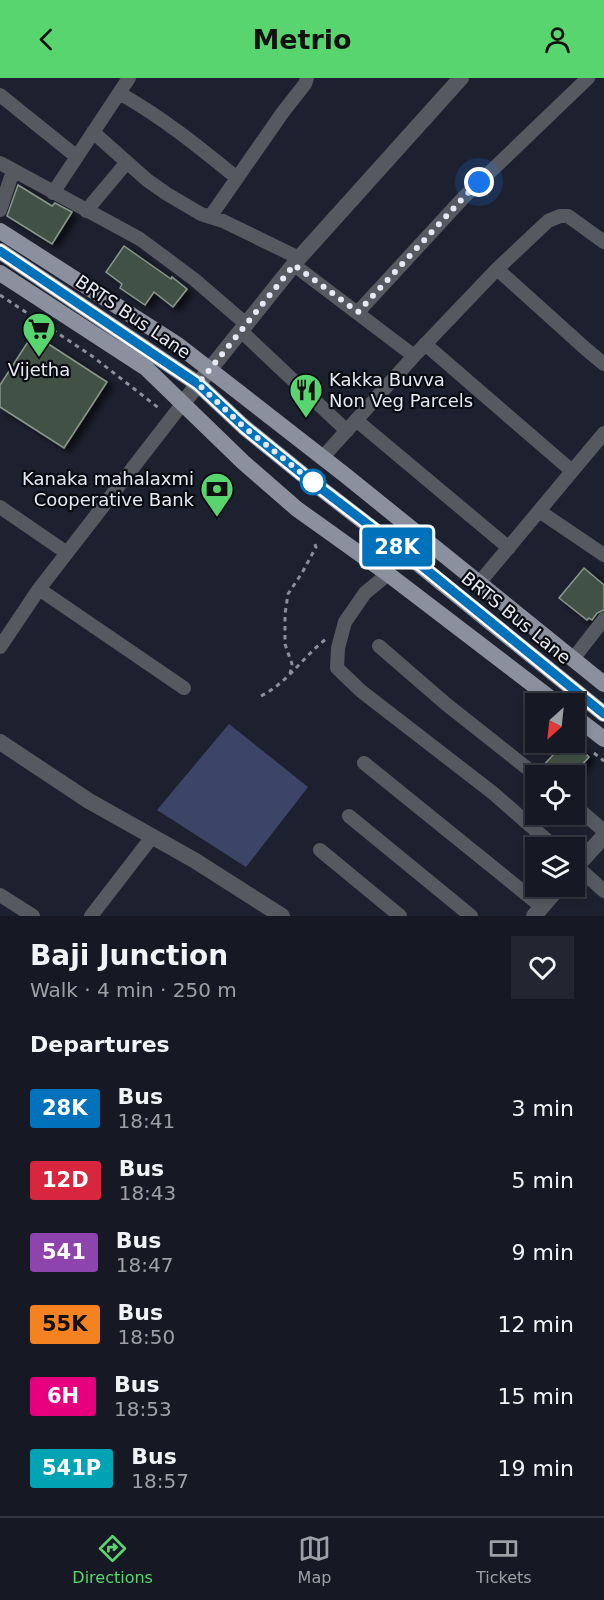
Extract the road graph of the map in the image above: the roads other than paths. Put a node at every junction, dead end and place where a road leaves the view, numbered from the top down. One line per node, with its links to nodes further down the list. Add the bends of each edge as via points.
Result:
1 (129, 78): 5 (street)
2 (307, 78): 12 (street)
3 (461, 78): 20 (street)
4 (588, 78): 23 (street, via 464,197)
5 (119, 93): 7 (street); 12 (street, via 171,125)
6 (0, 95): 8 (street)
7 (93, 132): 8 (street); 9 (street)
8 (77, 157): 13 (street)
9 (127, 162): 15 (street); 16 (street, via 167,194)
10 (0, 163): 11 (street)
11 (13, 171): 13 (street); 14 (street)
12 (237, 178): 16 (street)
13 (53, 193): 15 (street)
14 (0, 210)
15 (86, 211): 24 (street, via 140,239 195,280)
16 (210, 217): 20 (street)
17 (0, 231): 28 (main road, via 178,345)
18 (604, 242): 21 (street, via 568,216 560,216 548,221)
19 (0, 251): 29 (main road, BRTS Bus Lane)
20 (296, 261): 23 (street); 24 (street)
21 (497, 269): 25 (street); 27 (street)
22 (0, 273): 30 (main road, via 146,368)
23 (358, 312): 26 (street)
24 (243, 328): 28 (street); 32 (street)
25 (425, 344): 26 (street); 35 (street)
26 (414, 356): 31 (street)
27 (604, 364)
28 (209, 370): 29 (street); 34 (main road)
29 (198, 384): 30 (street); 51 (main road, BRTS Bus Lane, via 244,427)
30 (183, 404): 39 (street); 41 (main road, via 297,508)
31 (356, 420): 32 (street); 38 (street)
32 (347, 431): 34 (street)
33 (604, 434): 35 (street)
34 (322, 458): 42 (main road)
35 (572, 471): 37 (street)
36 (0, 507): 39 (street)
37 (539, 511): 38 (street); 40 (street)
38 (509, 548): 42 (street)
39 (67, 553): 43 (street)
40 (604, 555)
41 (388, 574): 50 (main road); 62 (street, via 365,593 345,622 337,668)
42 (479, 583): 47 (main road)
43 (39, 589): 46 (street); 49 (street)
44 (604, 619): 47 (street)
45 (379, 646): 56 (street)
46 (0, 648)
47 (573, 659): 48 (main road)
48 (604, 684)
49 (184, 688)
50 (544, 693)
51 (604, 714)
52 (585, 724): 53 (main road)
53 (604, 739)
54 (0, 742): 61 (street)
55 (364, 763): 69 (street)
56 (525, 767)
57 (585, 815): 59 (street)
58 (349, 816): 74 (street)
59 (604, 831)
60 (604, 836): 64 (street)
61 (152, 837): 70 (street); 72 (street)
62 (543, 837)
63 (320, 850): 73 (street)
64 (585, 856)
65 (585, 875): 66 (street)
66 (604, 891)
67 (0, 895): 71 (street)
68 (551, 897): 69 (street)
69 (538, 912)
70 (276, 914)
71 (33, 916)
72 (91, 916)
73 (400, 916)
74 (471, 916)

